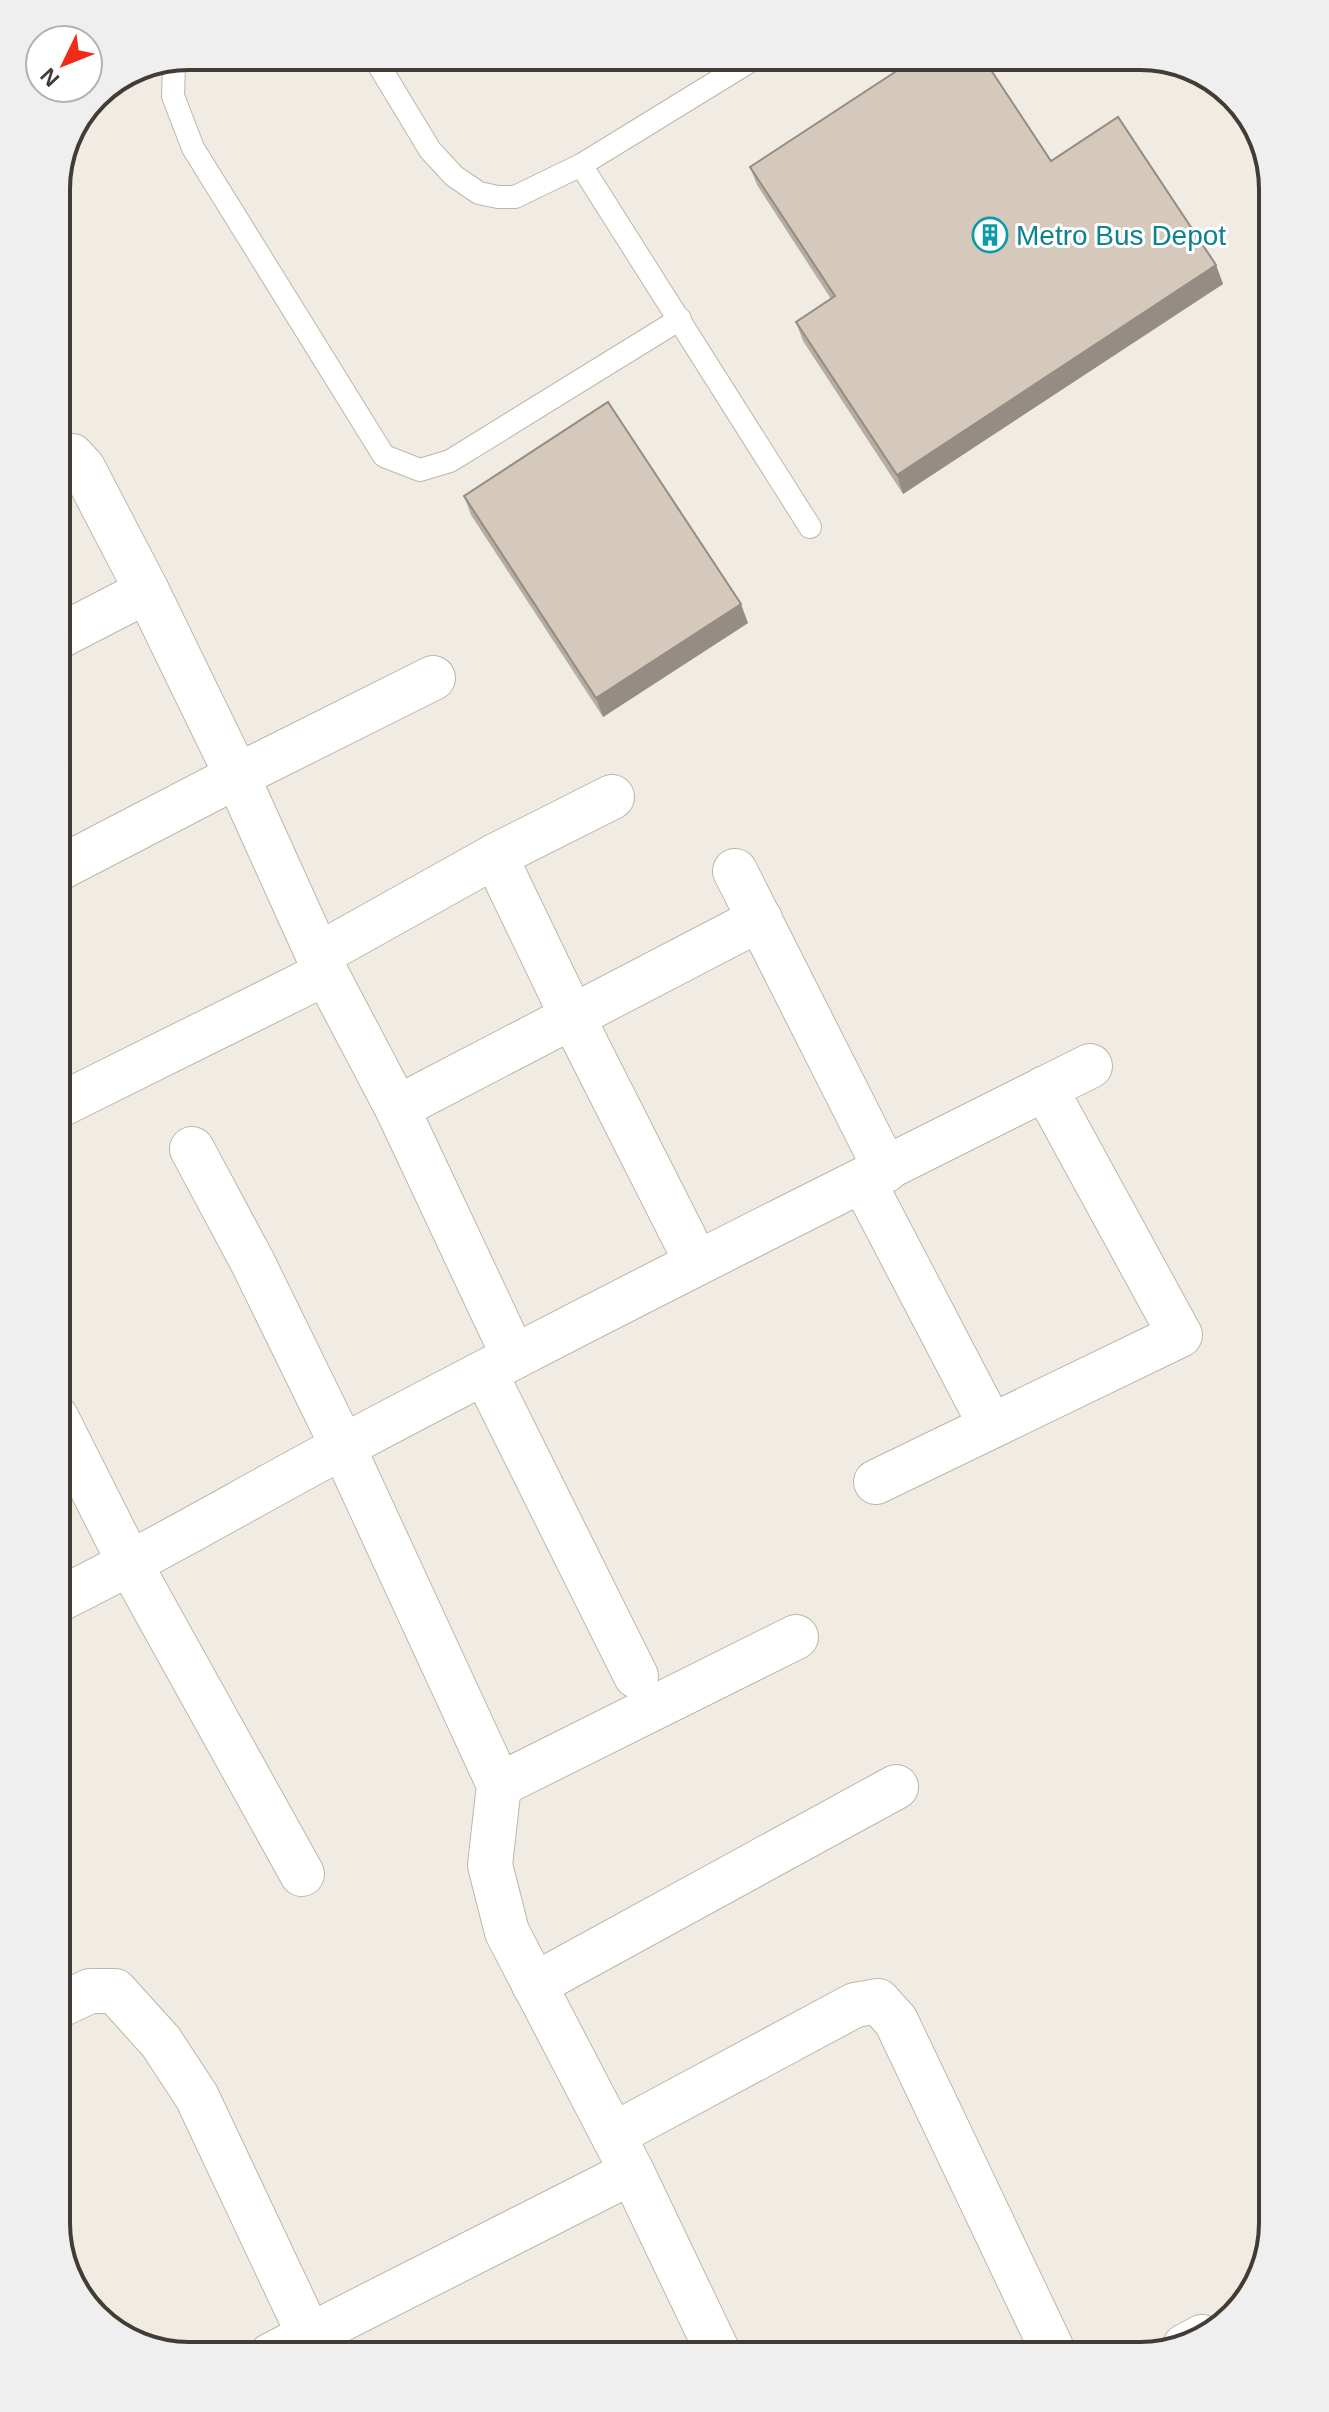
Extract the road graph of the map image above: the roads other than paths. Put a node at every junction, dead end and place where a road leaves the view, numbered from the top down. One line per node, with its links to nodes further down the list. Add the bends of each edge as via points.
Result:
1 (382, 70): 4 (lane, via 430,150 479,193 515,197)
2 (736, 70): 4 (lane)
3 (174, 71): 5 (lane, via 173,96 193,148 384,456 420,470 450,461)
4 (581, 165): 5 (lane)
5 (680, 319): 7 (lane)
6 (70, 456): 8 (street, via 83,468)
7 (810, 527)
8 (147, 591): 9 (street); 11 (street)
9 (70, 631)
10 (433, 678): 11 (street)
11 (237, 776): 14 (street); 17 (street)
12 (612, 797): 13 (street)
13 (495, 856): 17 (street); 18 (street)
14 (70, 863)
15 (735, 871): 16 (street)
16 (760, 919): 18 (street); 24 (street)
17 (322, 964): 21 (street); 22 (street)
18 (572, 1016): 22 (street); 25 (street)
19 (1090, 1066): 20 (street)
20 (1045, 1088): 24 (street); 27 (street, via 1180,1335)
21 (70, 1099)
22 (397, 1108): 26 (street)
23 (192, 1149): 29 (street)
24 (874, 1176): 25 (street); 27 (street)
25 (697, 1263): 26 (street)
26 (500, 1365): 29 (street); 34 (street)
27 (991, 1426): 30 (street)
28 (70, 1445): 31 (street)
29 (343, 1447): 31 (street); 35 (street)
30 (876, 1482)
31 (130, 1564): 32 (street); 37 (street)
32 (70, 1594)
33 (796, 1637): 35 (street)
34 (636, 1676)
35 (499, 1785): 38 (street, via 490,1865 507,1932)
36 (896, 1787): 38 (street)
37 (302, 1874)
38 (534, 1985): 40 (street)
39 (70, 1997): 41 (street, via 115,1991 161,2042 197,2097)
40 (622, 2154): 42 (street); 43 (street); 44 (street, via 855,2005 878,2001 896,2021)
41 (297, 2342)
42 (309, 2342)
43 (710, 2342)
44 (1049, 2342)

